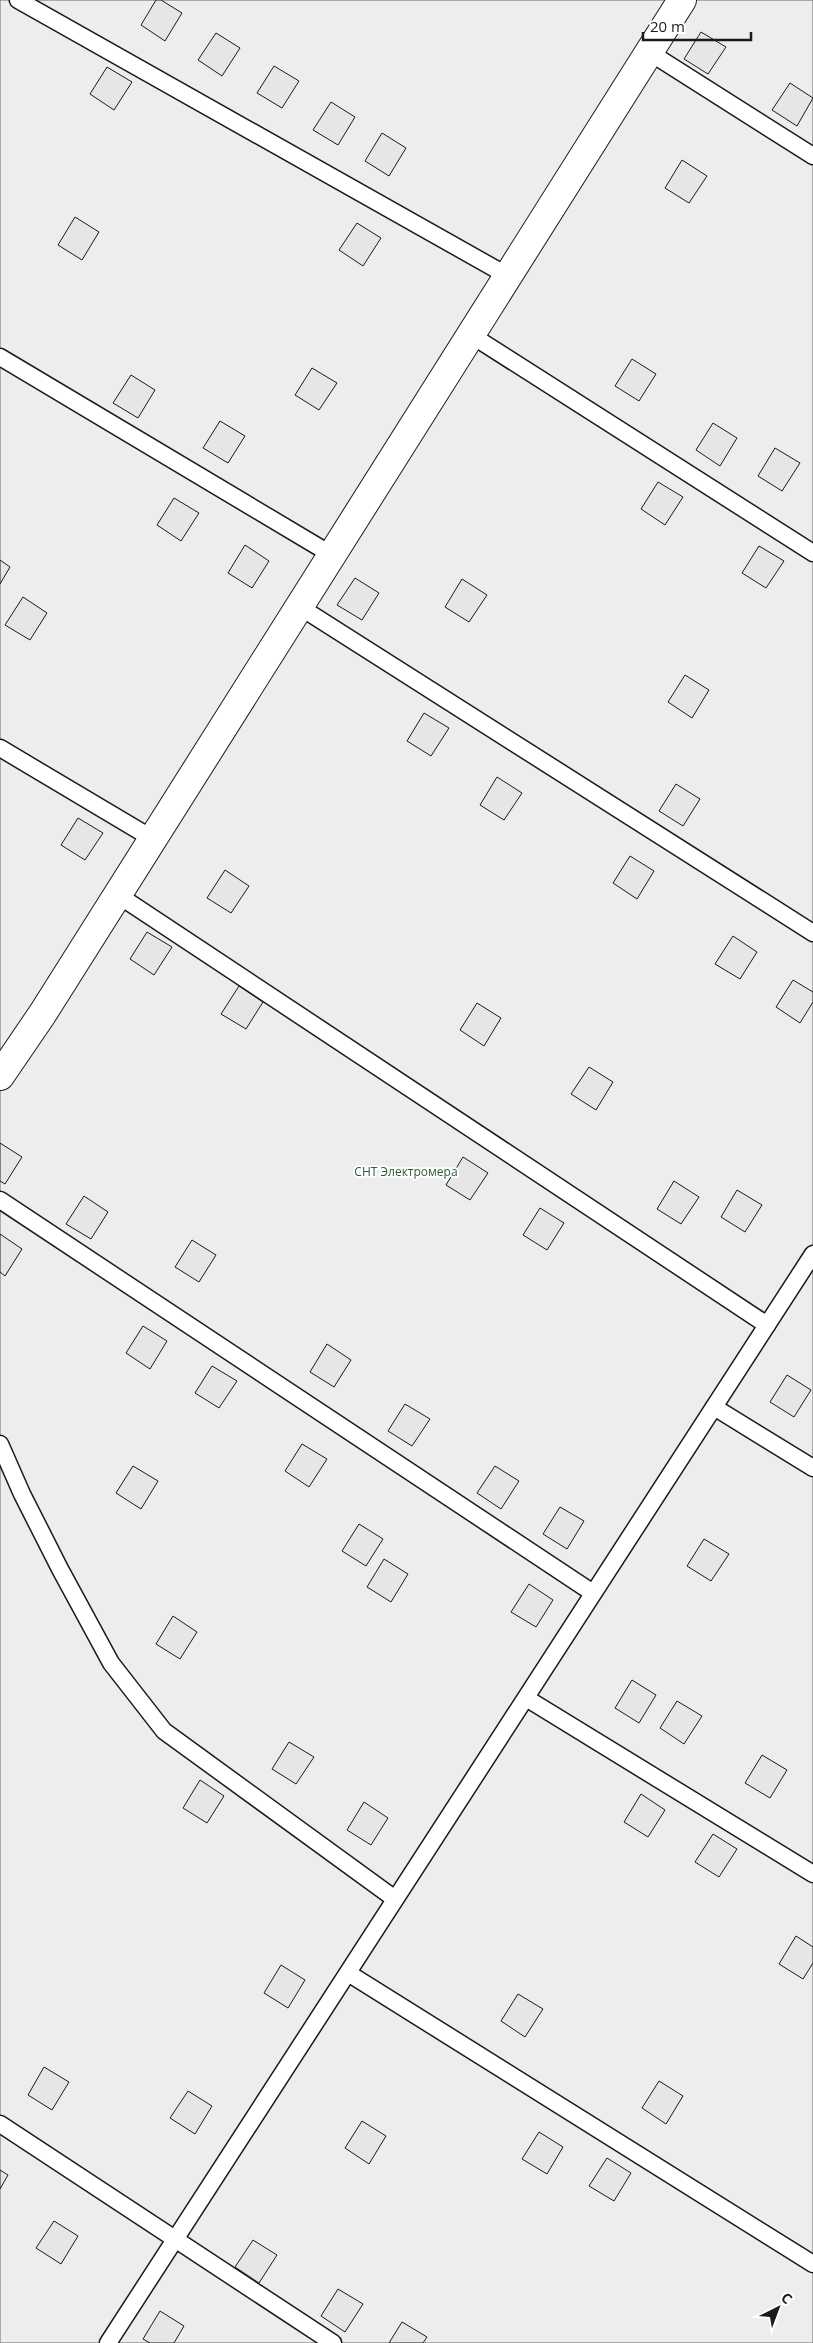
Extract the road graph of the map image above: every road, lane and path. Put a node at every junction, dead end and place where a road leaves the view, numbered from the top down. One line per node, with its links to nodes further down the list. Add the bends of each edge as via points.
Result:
1 (18, 0): 5 (lane)
2 (675, 2): 3 (street)
3 (649, 52): 4 (lane); 5 (street)
4 (813, 156)
5 (508, 276): 6 (street)
6 (471, 335): 8 (lane); 9 (street)
7 (0, 357): 9 (lane)
8 (813, 553)
9 (332, 555): 10 (street)
10 (300, 606): 12 (street); 14 (lane)
11 (0, 748): 12 (lane)
12 (153, 839): 13 (street)
13 (118, 895): 15 (street); 18 (lane)
14 (813, 934)
15 (0, 1076)
16 (0, 1200): 22 (lane)
17 (813, 1254): 18 (lane)
18 (767, 1326): 19 (lane)
19 (714, 1407): 21 (lane); 22 (lane)
20 (0, 1444): 25 (lane, via 30,1510 111,1663 164,1731)
21 (813, 1468)
22 (593, 1593): 23 (lane)
23 (526, 1698): 24 (lane); 25 (lane)
24 (813, 1874)
25 (395, 1899): 26 (lane)
26 (348, 1973): 28 (lane); 29 (lane)
27 (0, 2124): 28 (lane)
28 (176, 2238): 30 (lane); 31 (lane)
29 (813, 2264)
30 (108, 2343)
31 (334, 2343)

